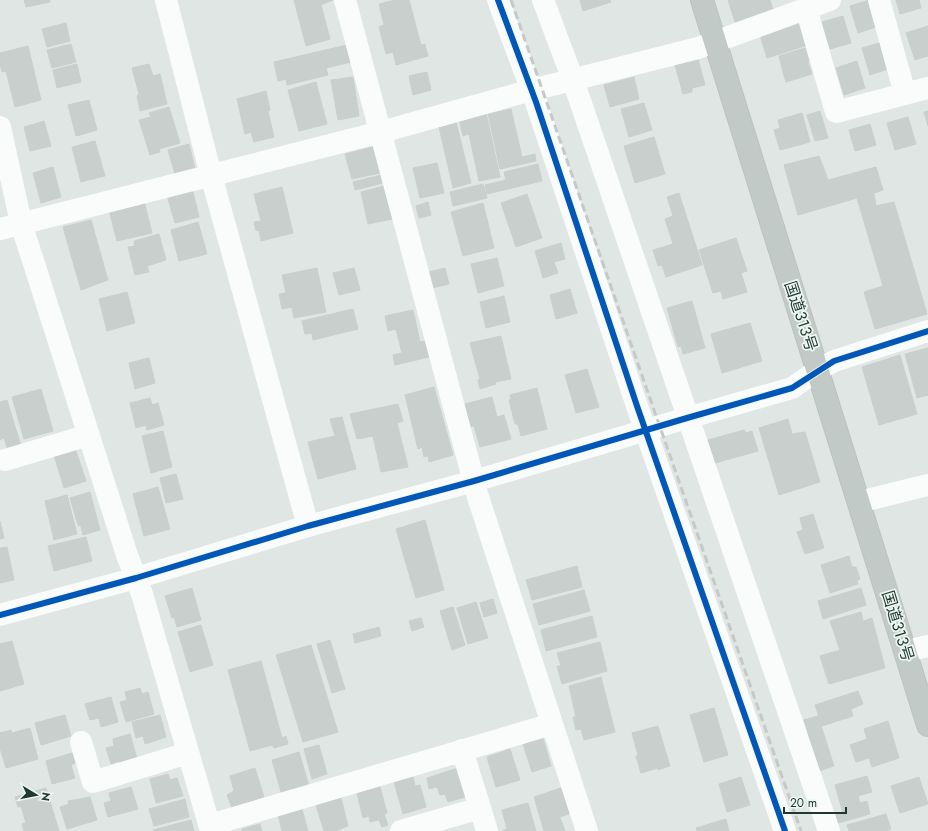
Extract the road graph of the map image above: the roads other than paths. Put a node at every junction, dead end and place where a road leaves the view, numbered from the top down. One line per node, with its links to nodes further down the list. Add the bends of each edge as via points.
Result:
1 (166, 0): 15 (street)
2 (345, 0): 14 (street)
3 (498, 0): 11 (street)
4 (543, 0): 9 (street)
5 (702, 0): 8 (highway, 国道313号)
6 (879, 0): 12 (street)
7 (822, 2): 8 (street); 12 (street, via 836,112)
8 (714, 42): 9 (street); 19 (highway, 国道313号)
9 (573, 80): 11 (street); 20 (street)
10 (928, 88): 12 (street)
11 (532, 90): 14 (street); 21 (street)
12 (905, 94)
13 (0, 127): 16 (street)
14 (382, 132): 15 (street); 24 (street)
15 (211, 175): 16 (street); 27 (street)
16 (21, 223): 17 (street); 22 (street)
17 (0, 228)
18 (928, 331): 19 (street, via 834,361)
19 (818, 370): 20 (street, via 792,388); 26 (highway, 国道313号)
20 (687, 418): 21 (street); 43 (street)
21 (647, 431): 24 (street); 42 (street)
22 (89, 434): 23 (street); 28 (street, via 128,560)
23 (5, 460)
24 (474, 481): 27 (street); 32 (street)
25 (928, 485): 26 (street)
26 (859, 502): 31 (highway, 国道313号)
27 (308, 526): 28 (street)
28 (136, 578): 29 (street); 36 (street)
29 (0, 615)
30 (928, 646): 31 (street)
31 (906, 651): 33 (highway, 国道313号)
32 (552, 724): 35 (street); 41 (street)
33 (928, 725)
34 (81, 742): 36 (street, via 93,782)
35 (462, 750): 37 (street); 38 (street)
36 (188, 753): 38 (street)
37 (480, 808): 39 (street); 40 (street)
38 (210, 828)
39 (401, 831)
40 (487, 831)
41 (587, 831)
42 (785, 831)
43 (829, 831)

